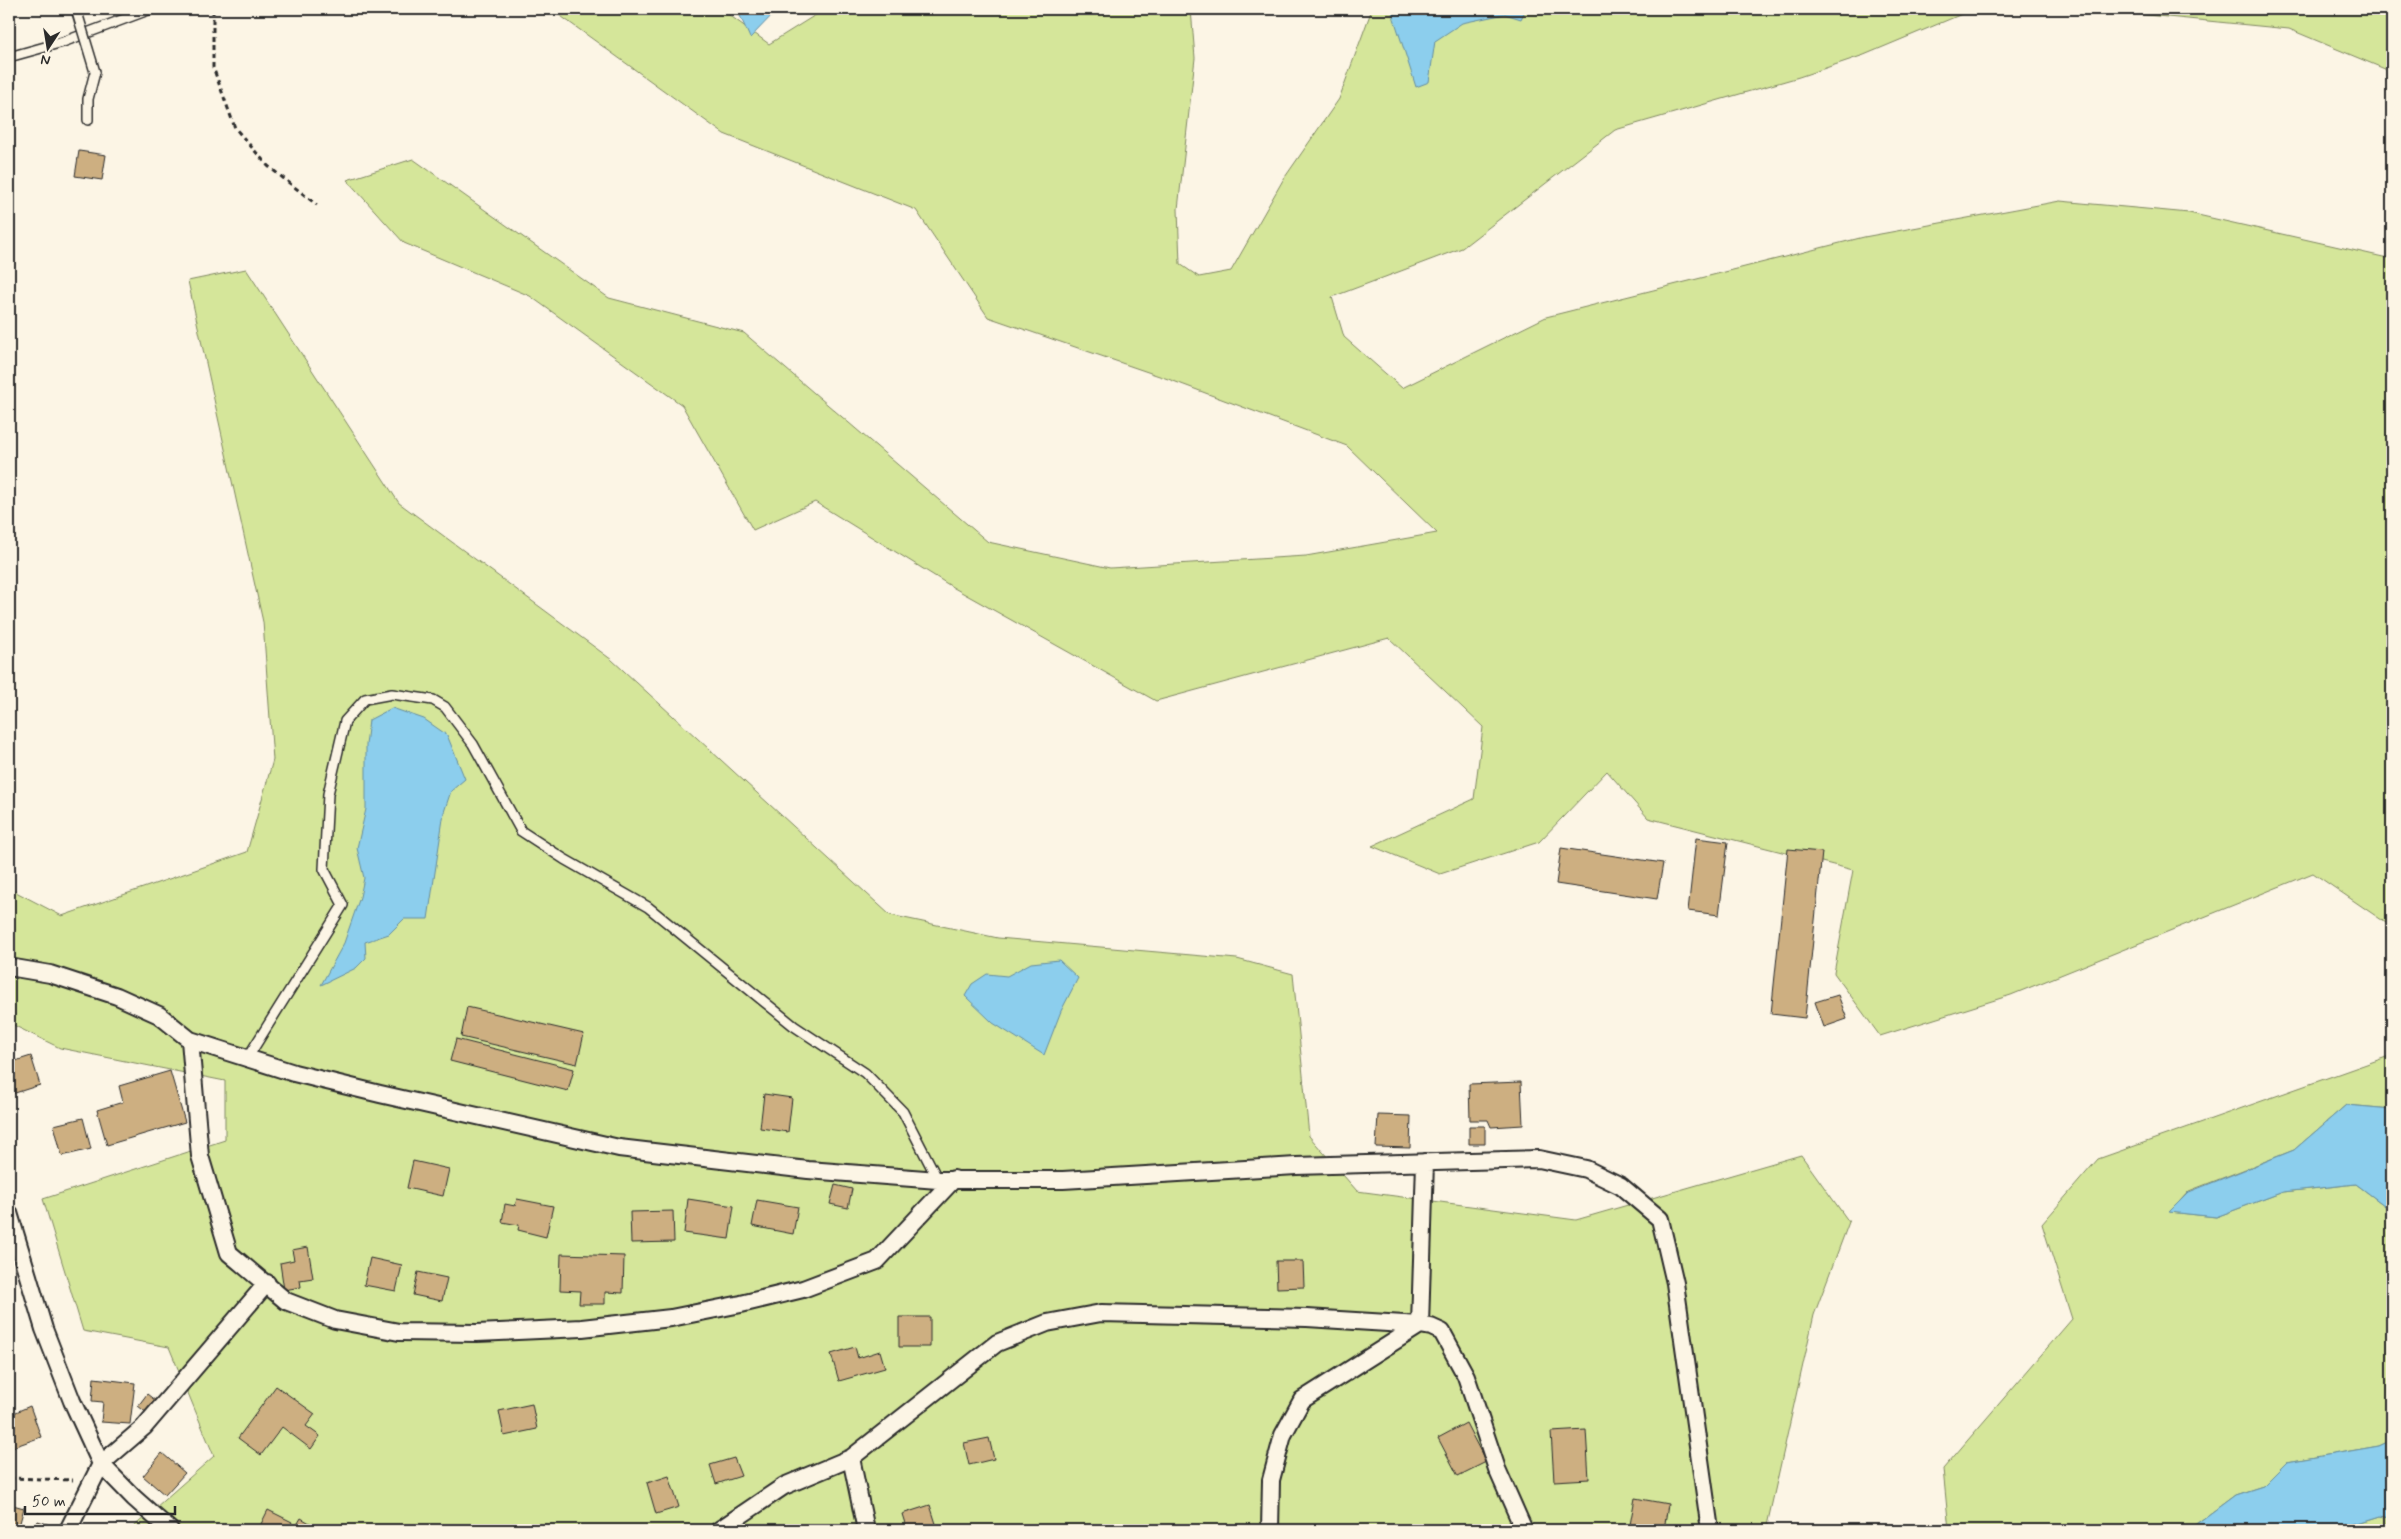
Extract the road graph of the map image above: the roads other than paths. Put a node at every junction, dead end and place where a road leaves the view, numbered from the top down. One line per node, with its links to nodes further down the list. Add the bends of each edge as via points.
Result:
1 (76, 9): 4 (lane, bridge, via 95,72 88,99)
2 (151, 9): 3 (lane, via 63,42)
3 (9, 57)
4 (88, 120)
5 (9, 966): 6 (street, via 50,974 117,996 159,1015)
6 (190, 1040): 7 (street); 11 (street, via 200,1156 229,1253)
7 (248, 1057): 9 (street, via 294,1073 619,1148 808,1170); 9 (lane, via 343,905 324,869 328,794 345,721 365,699 392,694 421,697 445,707 473,744 521,831 648,907 794,1026 865,1073 903,1112)
8 (1425, 1162): 9 (street, via 1064,1180); 12 (street); 21 (street, via 1539,1159 1586,1169 1622,1186 1660,1219 1675,1283)
9 (946, 1180): 11 (street, via 877,1261 802,1289 671,1318 582,1328 477,1333 399,1332 335,1320 286,1301)
10 (9, 1213): 14 (street, via 44,1329)
11 (267, 1283): 14 (street, via 144,1427)
12 (1420, 1325): 13 (street, via 1307,1318 1101,1313 1047,1323 997,1343); 19 (street, via 1302,1400 1283,1435 1271,1480); 20 (street, via 1442,1332 1466,1376 1497,1469)
13 (851, 1458): 17 (street, via 784,1486); 18 (street)
14 (101, 1464): 15 (street); 16 (street)
15 (68, 1530)
16 (170, 1530)
17 (719, 1530)
18 (866, 1530)
19 (1270, 1530)
20 (1524, 1530)
21 (1710, 1530)

